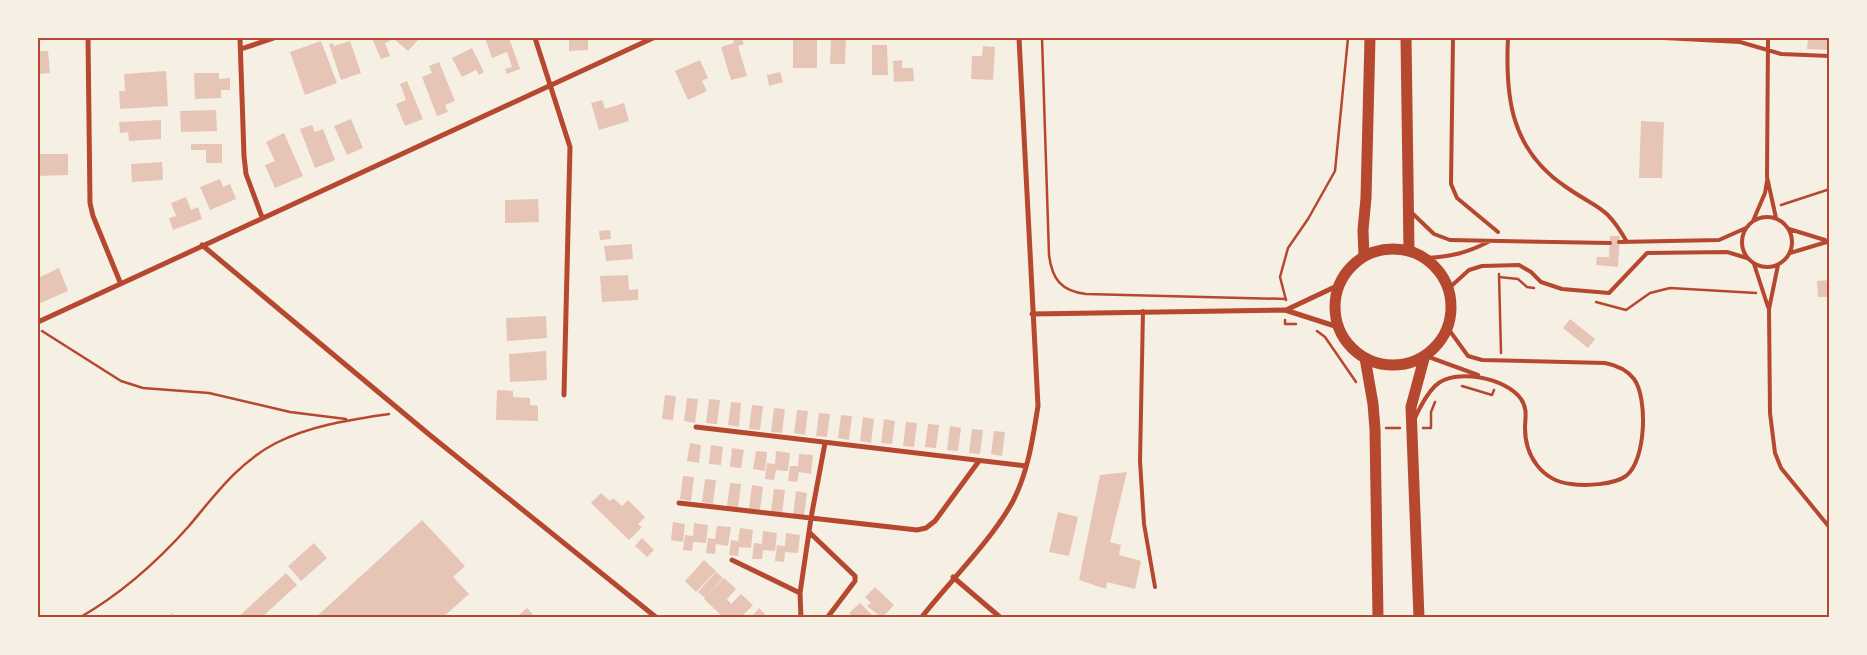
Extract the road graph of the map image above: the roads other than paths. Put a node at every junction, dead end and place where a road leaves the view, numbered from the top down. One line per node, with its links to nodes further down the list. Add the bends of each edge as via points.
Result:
1 (88, 38): 39 (street, via 90,203)
2 (240, 38): 13 (street)
3 (274, 38): 13 (street)
4 (535, 38): 16 (street)
5 (653, 38): 16 (street)
6 (1019, 38): 44 (street)
7 (1370, 38): 33 (main road)
8 (1406, 38): 18 (main road)
9 (1452, 38): 24 (lane, via 1451,184 1457,198)
10 (1508, 38): 29 (lane, via 1507,88 1511,111 1525,144 1554,179 1606,211)
11 (1664, 38): 14 (lane, via 1740,42)
12 (1768, 38): 14 (lane)
13 (240, 49): 19 (street, via 246,174)
14 (1768, 50): 15 (lane, via 1781,54); 17 (lane)
15 (1830, 56)
16 (550, 86): 19 (street); 51 (street, via 570,147)
17 (1767, 177): 20 (lane); 21 (lane, via 1765,193)
18 (1409, 212): 26 (lane, via 1443,238); 31 (main road)
19 (262, 217): 30 (street)
20 (1776, 218): 21 (lane, via 1768,216); 23 (lane)
21 (1753, 221): 22 (lane)
22 (1746, 228): 29 (lane, via 1719,240); 35 (lane, via 1741,242)
23 (1789, 229): 25 (lane); 32 (lane, via 1792,236)
24 (1498, 232)
25 (1828, 241): 32 (lane)
26 (1489, 242): 27 (lane); 34 (lane, via 1471,252 1447,258)
27 (1610, 242)
28 (1619, 242): 29 (lane)
29 (1627, 242)
30 (202, 245): 39 (street); 65 (street)
31 (1409, 250): 33 (main road, via 1388,248); 34 (main road)
32 (1790, 253): 37 (lane)
33 (1364, 256): 38 (main road)
34 (1426, 258): 40 (main road, via 1436,267)
35 (1747, 258): 36 (lane); 40 (lane, via 1727,252 1647,253 1609,293 1562,289 1541,282 1519,265 1482,266 1469,270)
36 (1754, 264): 37 (lane); 41 (lane)
37 (1778, 265): 41 (lane)
38 (1341, 281): 42 (street); 46 (main road, via 1334,306)
39 (120, 282): 45 (street)
40 (1448, 288): 47 (main road, via 1451,306)
41 (1769, 309): 59 (lane, via 1770,413 1775,453 1782,468)
42 (1285, 310): 43 (street); 46 (street)
43 (1143, 311): 44 (street); 63 (lane, via 1140,461 1144,524)
44 (1032, 314): 56 (street, via 1038,406)
45 (38, 322)
46 (1338, 326): 49 (main road, via 1349,345)
47 (1447, 327): 48 (main road, via 1436,346); 50 (lane, via 1468,356 1482,360 1605,363 1625,371 1639,388 1641,400 1642,446 1634,468 1626,476 1613,481 1569,484 1556,480 1540,470 1527,448 1526,408 1520,397)
48 (1425, 355): 49 (main road, via 1412,362 1392,365); 50 (lane); 53 (main road, via 1411,408)
49 (1365, 358): 70 (main road, via 1375,429)
50 (1483, 377): 53 (lane, via 1456,376 1436,384)
51 (564, 395)
52 (696, 427): 54 (street)
53 (1412, 427): 71 (main road)
54 (825, 443): 55 (street); 58 (street)
55 (980, 461): 56 (street); 58 (street, via 935,521 926,528 917,530)
56 (1026, 466): 62 (street, via 1013,500 996,527)
57 (679, 503): 58 (street)
58 (811, 518): 60 (street)
59 (1830, 528)
60 (809, 532): 64 (street); 67 (street, via 855,576)
61 (732, 560): 64 (street)
62 (953, 577): 68 (street); 69 (street)
63 (1155, 587)
64 (800, 593): 66 (street)
65 (658, 618)
66 (801, 618)
67 (828, 618)
68 (921, 618)
69 (1001, 618)
70 (1378, 618)
71 (1419, 618)

